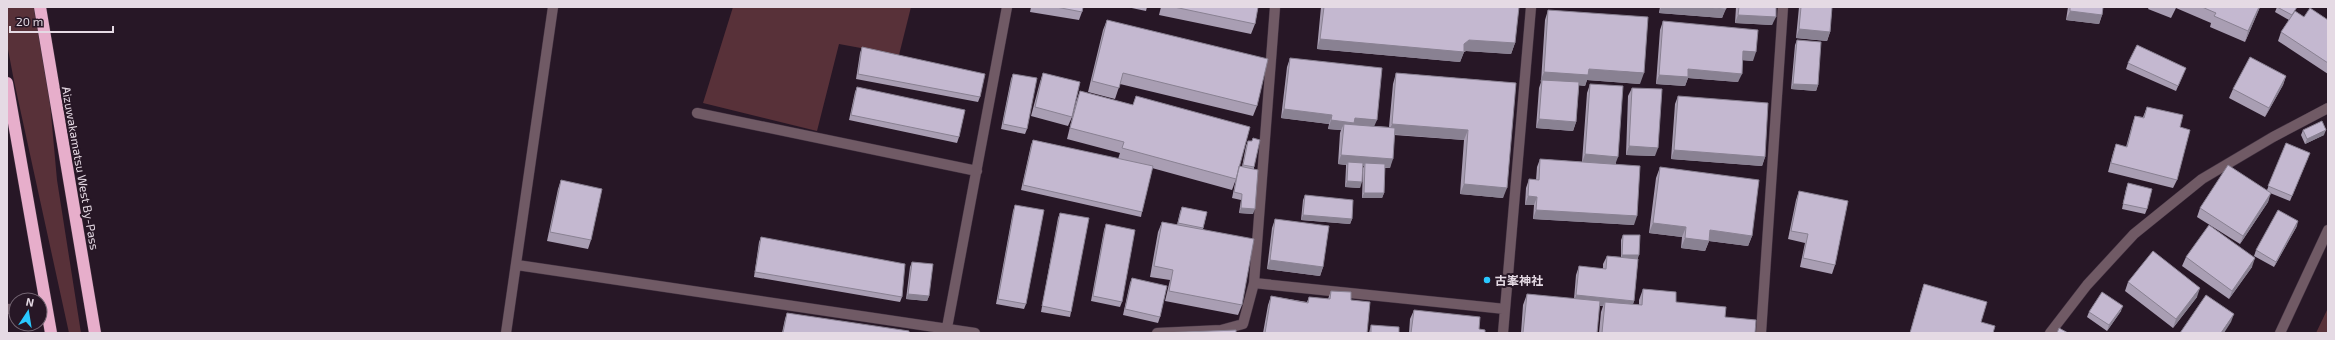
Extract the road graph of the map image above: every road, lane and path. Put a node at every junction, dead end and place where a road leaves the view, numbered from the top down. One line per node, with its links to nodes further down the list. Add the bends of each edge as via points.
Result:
1 (40, 7): 19 (highway, Aizuwakamatsu West By-Pass)
2 (553, 7): 12 (street)
3 (1007, 7): 10 (street)
4 (1275, 7): 13 (street)
5 (1531, 7): 15 (street)
6 (1783, 7): 24 (street)
7 (7, 83): 14 (highway)
8 (2328, 108): 25 (street, via 2202,179 2134,234 2087,285)
9 (697, 113): 10 (street)
10 (977, 171): 17 (street)
11 (2328, 230): 26 (street)
12 (517, 265): 17 (street); 20 (street)
13 (1254, 284): 15 (street); 22 (street, via 1243,324 1221,330)
14 (42, 292)
15 (1505, 309): 23 (street)
16 (48, 320): 18 (highway)
17 (947, 331): 21 (street)
18 (52, 333)
19 (95, 333)
20 (506, 333)
21 (975, 333)
22 (1157, 333)
23 (1503, 333)
24 (1761, 333)
25 (2050, 333)
26 (2280, 333)

